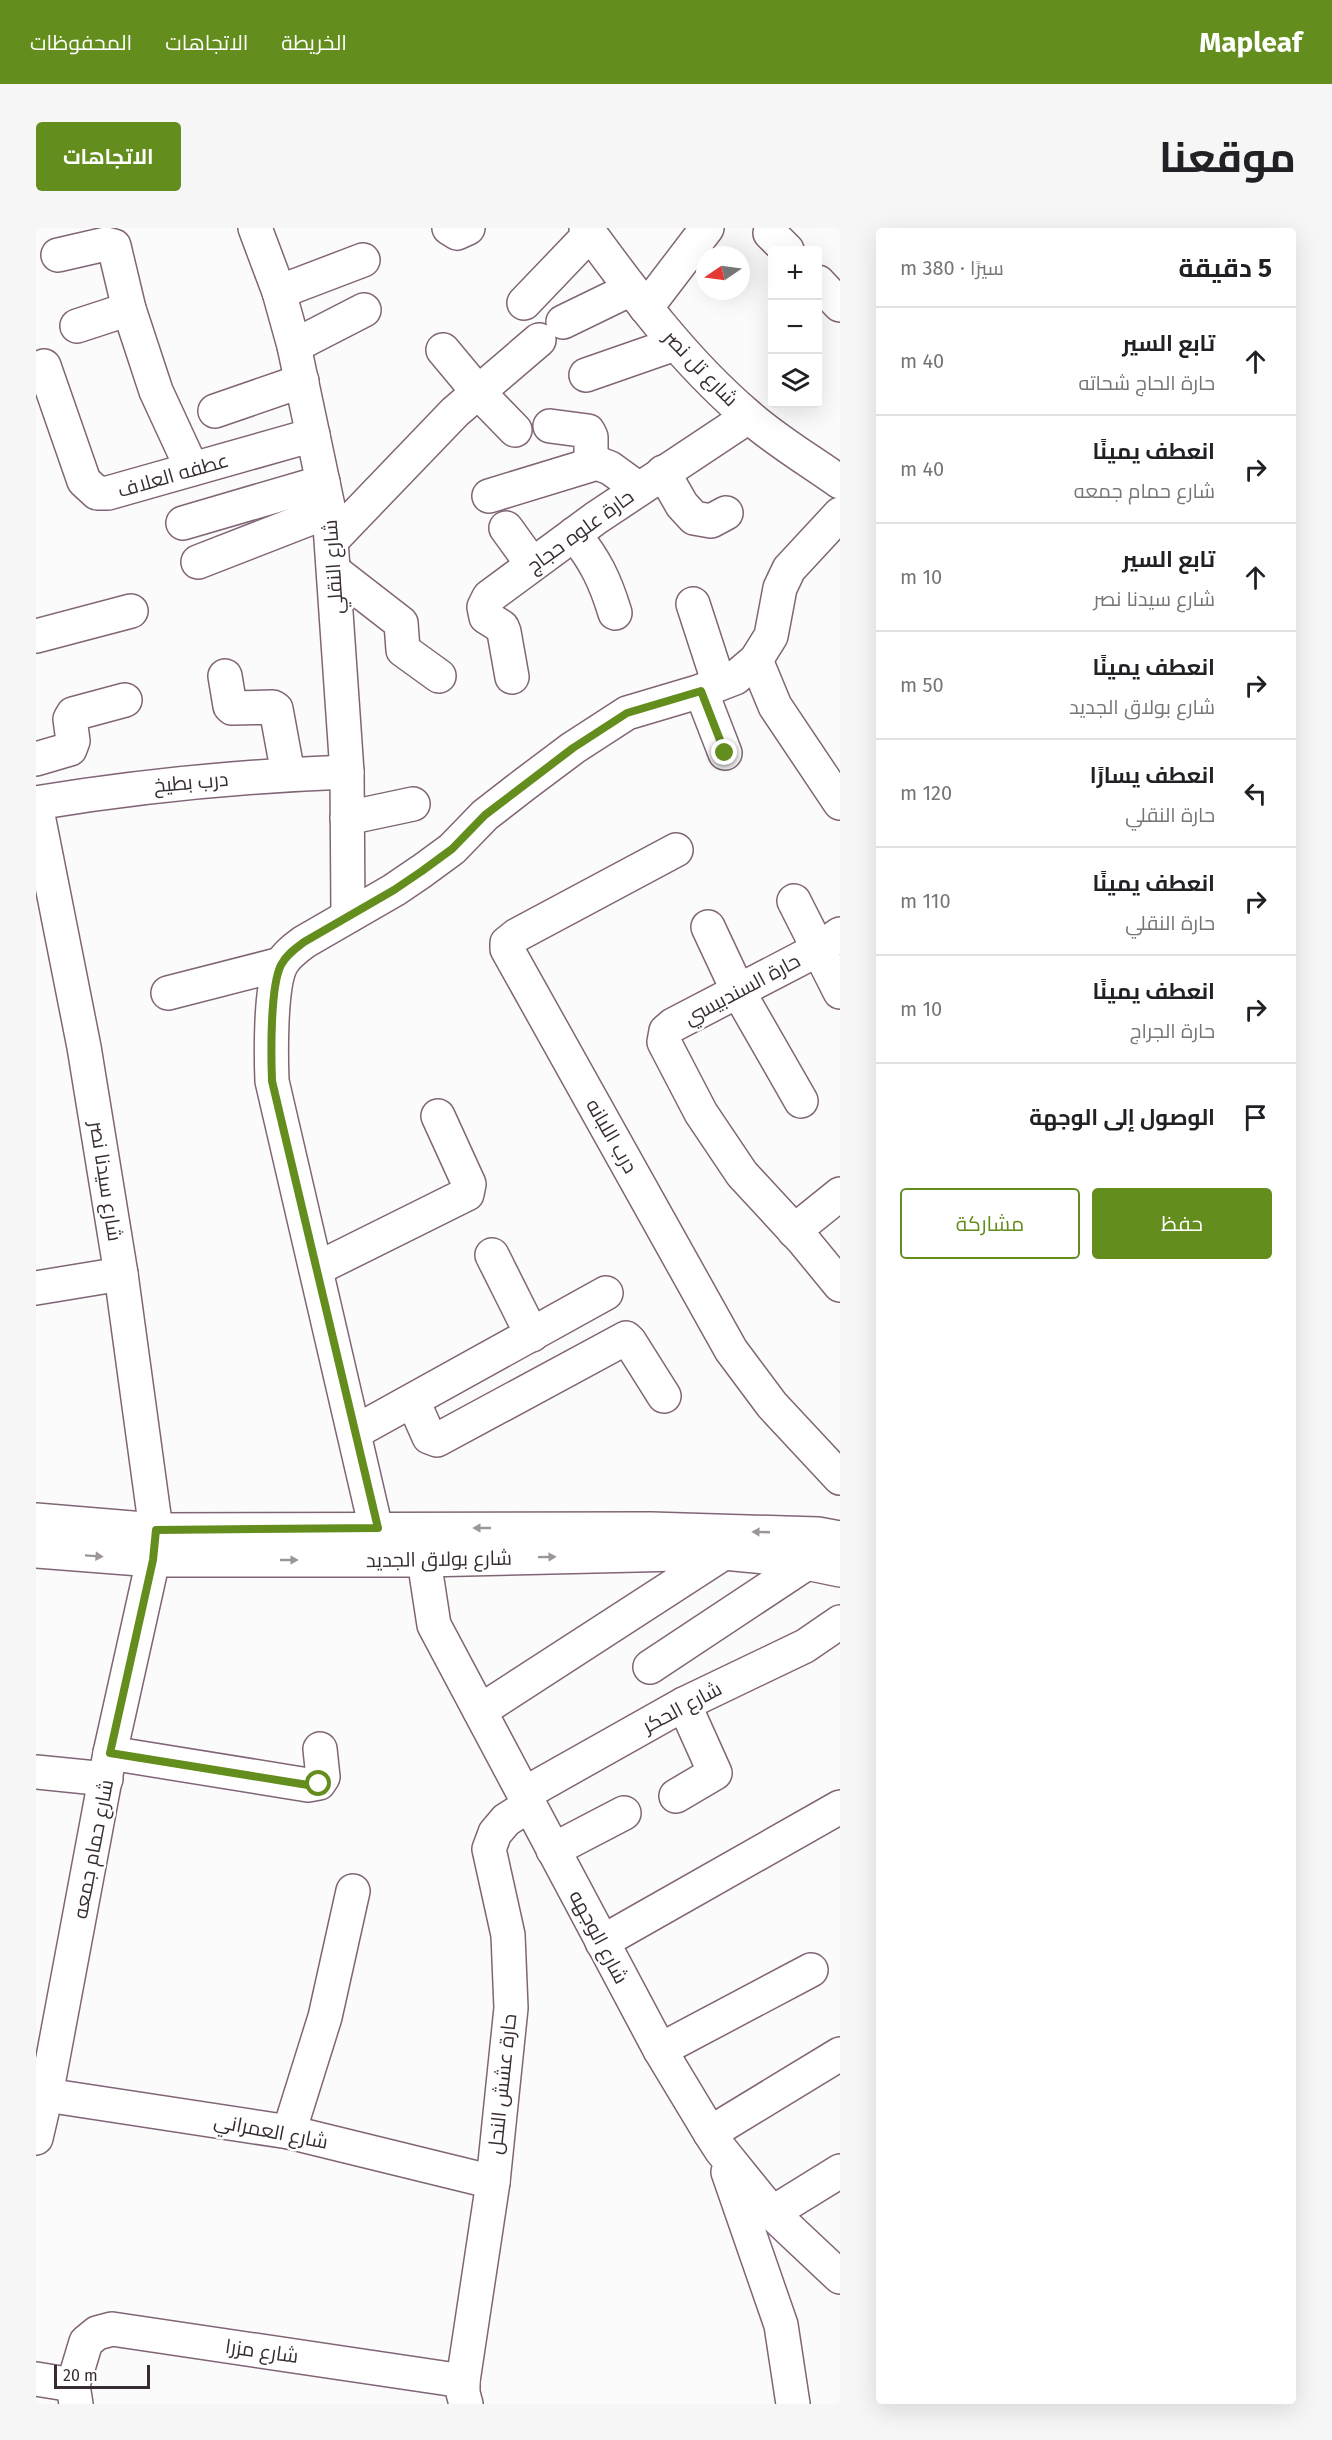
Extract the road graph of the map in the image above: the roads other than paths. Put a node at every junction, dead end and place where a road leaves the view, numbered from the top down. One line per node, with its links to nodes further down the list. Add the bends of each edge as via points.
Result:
1 (255, 228): 9 (street, شارع النقلي)
2 (449, 228): 3 (street, via 458,232)
3 (468, 228)
4 (706, 228): 10 (street)
5 (588, 231): 10 (street, شارع تل نصر); 11 (street)
6 (57, 255): 13 (street, via 106,244 114,246)
7 (363, 260): 9 (street)
8 (822, 286): 12 (street)
9 (279, 292): 17 (street, شارع النقلي)
10 (638, 298): 16 (street, شارع تل نصر); 22 (street, via 551,331)
11 (524, 303)
12 (840, 305)
13 (129, 309): 15 (street); 29 (street, via 156,391)
14 (364, 310): 17 (street)
15 (77, 326)
16 (675, 344): 20 (street); 24 (street, شارع تل نصر)
17 (294, 346): 21 (street, شارع النقلي)
18 (443, 350): 22 (street)
19 (44, 366): 29 (street, عطفه العلاف, via 84,482 90,489 108,493)
20 (586, 375)
21 (302, 381): 23 (street); 27 (street, شارع النقلي)
22 (478, 392): 26 (street); 36 (street)
23 (214, 411)
24 (748, 417): 30 (street, شارع تل نصر); 31 (street, حارة علوه حجاج)
25 (550, 426): 28 (street, via 588,431)
26 (515, 430)
27 (313, 435): 29 (street, عطفه العلاف); 36 (street, شارع النقلي)
28 (591, 464): 31 (street, via 604,464); 32 (street)
29 (192, 470)
30 (835, 470)
31 (651, 480): 33 (street, via 694,518 711,521); 38 (street, حارة علوه حجاج)
32 (489, 496)
33 (726, 513)
34 (840, 514): 45 (street, via 789,569 780,588 771,636)
35 (183, 523): 36 (street)
36 (329, 526): 39 (street); 47 (street, via 401,623 403,650); 53 (street, شارع النقلي)
37 (506, 528): 40 (street)
38 (574, 534): 40 (street, حارة علوه حجاج); 43 (street, via 606,584)
39 (198, 562)
40 (532, 564): 48 (street, حارة علوه حجاج, via 489,597 484,607 486,617 502,627)
41 (693, 604): 49 (street)
42 (131, 611): 44 (street)
43 (615, 613)
44 (36, 636)
45 (756, 660): 49 (street, via 735,678); 55 (street, via 775,706)
46 (225, 676): 54 (street, via 232,708 276,710)
47 (439, 676)
48 (512, 677)
49 (710, 688): 51 (street); 62 (street, via 627,713 485,815 452,849 394,890)
50 (125, 700): 52 (street, via 73,714 70,750)
51 (725, 753)
52 (36, 759)
53 (347, 772): 54 (street, درب بطيخ); 58 (street, شارع النقلي)
54 (288, 774): 56 (street, درب بطيخ, via 151,786)
55 (840, 803)
56 (36, 804): 61 (street, شارع سيدنا نصر)
57 (413, 804): 58 (street)
58 (347, 818): 62 (street, شارع النقلي)
59 (676, 850): 83 (street, درب اللبانه, via 511,938 507,949 731,1350 772,1405)
60 (794, 901): 64 (street)
61 (46, 912): 75 (street, شارع سيدنا نصر, via 84,1047)
62 (348, 916): 65 (street, via 304,942)
63 (708, 927): 66 (street)
64 (829, 941): 66 (street, حارة السندبيسي); 67 (street)
65 (281, 964): 68 (street); 74 (street, via 272,1025 272,1081)
66 (738, 991): 69 (street); 72 (street, حارة السندبيسي, via 673,1025 666,1031 664,1042 700,1113 742,1174)
67 (840, 992)
68 (168, 993)
69 (801, 1101)
70 (438, 1116): 74 (street, via 470,1184 467,1194)
71 (840, 1194): 72 (street)
72 (794, 1231): 76 (street, حارة السندبيسي)
73 (492, 1255): 79 (street)
74 (316, 1269): 82 (street)
75 (121, 1274): 77 (street); 87 (street, شارع سيدنا نصر)
76 (840, 1286)
77 (36, 1287)
78 (606, 1293): 79 (street)
79 (532, 1335): 81 (street)
80 (664, 1396): 81 (street, via 626,1338 437,1440 429,1437)
81 (413, 1401): 82 (street)
82 (355, 1432): 86 (street)
83 (840, 1478)
84 (36, 1520): 87 (street, شارع بولاق الجديد)
85 (818, 1542): 86 (street, شارع بولاق الجديد, one-way to 86, via 651,1528); 89 (street, شارع بولاق الجديد); 91 (street, شارع بولاق الجديد); 93 (street)
86 (380, 1544): 87 (street, شارع بولاق الجديد); 90 (street, شارع بولاق الجديد)
87 (155, 1545): 88 (street, شارع بولاق الجديد, one-way to 87); 97 (street, شارع حمام جمعه)
88 (36, 1551)
89 (724, 1553): 90 (street, شارع بولاق الجديد, one-way to 89); 95 (street)
90 (424, 1560): 95 (street, شارع الوجهه, via 434,1625)
91 (840, 1570)
92 (840, 1622): 94 (street, شارع الحكر, via 805,1646)
93 (650, 1667)
94 (684, 1704): 99 (street, via 714,1773); 100 (street, شارع الحكر)
95 (480, 1711): 100 (street, شارع الوجهه)
96 (320, 1749): 97 (street, via 323,1776 319,1784 308,1785)
97 (108, 1766): 98 (street); 109 (street, شارع حمام جمعه)
98 (36, 1772)
99 (676, 1796)
100 (527, 1801): 103 (street, شارع الوجهه); 114 (street, حارة عشش النحل, via 495,1833 489,1849 508,1935 511,2008)
101 (840, 1807): 105 (street)
102 (624, 1813): 103 (street)
103 (553, 1850): 105 (street, شارع الوجهه)
104 (353, 1891): 110 (street, via 325,2017)
105 (602, 1942): 107 (street, شارع الوجهه)
106 (811, 1970): 107 (street)
107 (660, 2050): 112 (street, شارع الوجهه)
108 (840, 2054): 112 (street)
109 (46, 2095): 110 (street, شارع العمراني); 111 (street, شارع حمام جمعه)
110 (289, 2132): 114 (street, شارع العمراني)
111 (36, 2138)
112 (715, 2141): 115 (street, شارع الوجهه); 120 (street, via 781,2325)
113 (840, 2171): 115 (street)
114 (492, 2182): 118 (street, حارة عشش النحل)
115 (772, 2213): 116 (street, شارع الوجهه)
116 (837, 2270)
117 (36, 2379): 119 (street)
118 (464, 2392): 119 (street, شارع مزرا, via 112,2329 97,2333 86,2342)
119 (74, 2395)
120 (793, 2404)

